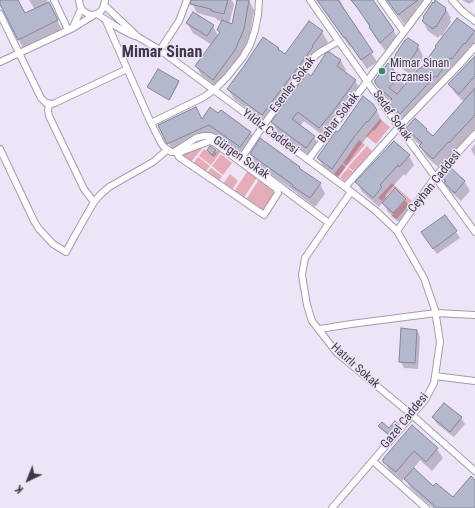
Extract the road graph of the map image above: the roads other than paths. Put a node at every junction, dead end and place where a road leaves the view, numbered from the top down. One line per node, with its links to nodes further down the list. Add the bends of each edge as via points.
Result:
1 (54, 0): 15 (street)
2 (79, 0): 10 (street)
3 (187, 0): 20 (street, via 179,21)
4 (259, 0): 25 (street, via 250,45 235,68)
5 (310, 0): 18 (street, Sedef Sokak)
6 (381, 0): 16 (street)
7 (428, 0): 16 (street, Bahar Sokak)
8 (452, 0): 14 (street)
9 (105, 2): 12 (street, Yıldız Caddesi, via 102,10); 17 (street, Yıldız Caddesi, via 112,13)
10 (81, 9): 12 (street, Yıldız Caddesi, via 88,14); 15 (street)
11 (0, 14): 21 (street)
12 (96, 14): 13 (street, Yıldız Caddesi); 15 (street)
13 (106, 20): 17 (street, Yıldız Caddesi); 23 (street)
14 (475, 21)
15 (70, 29): 21 (street)
16 (404, 32): 24 (street, Bahar Sokak)
17 (138, 37): 20 (street, Yıldız Caddesi)
18 (339, 41): 24 (street, Sedef Sokak); 28 (street, Esenler Sokak, via 312,60)
19 (475, 47): 29 (street)
20 (160, 50): 25 (street, Yıldız Caddesi)
21 (19, 54): 22 (street); 26 (street, via 41,98)
22 (0, 62)
23 (127, 69): 26 (street); 27 (street)
24 (367, 81): 29 (street, Sedef Sokak); 34 (street, Bahar Sokak)
25 (214, 90): 27 (street); 28 (street, Yıldız Caddesi)
26 (49, 104): 38 (street, via 49,116 84,189)
27 (151, 123): 32 (street)
28 (263, 126): 33 (street, Esenler Sokak); 34 (street, Yıldız Caddesi)
29 (399, 127): 35 (street, Sedef Sokak); 36 (street)
30 (475, 134): 35 (street, Ceyhan Caddesi)
31 (0, 149): 38 (street, via 38,229 66,252)
32 (167, 150): 33 (street, Gürgen Sokak, via 174,152 196,138 210,136); 38 (street, via 153,162 109,187)
33 (240, 159): 33 (street, via 278,190 264,215 178,155 211,141); 39 (street, Gürgen Sokak)
34 (308, 160): 36 (street, Yıldız Caddesi)
35 (436, 178): 40 (street, Sedef Sokak); 41 (street, Ceyhan Caddesi)
36 (345, 187): 37 (street, Yıldız Caddesi)
37 (351, 192): 39 (street, Hatırlı Sokak); 41 (street, Yıldız Caddesi)
38 (94, 202)
39 (328, 223): 44 (street, Hatırlı Sokak, via 306,258 302,275 312,320)
40 (474, 227)
41 (397, 231): 42 (street, Gazel Caddesi, via 424,278)
42 (436, 313): 43 (street); 44 (street); 45 (street, Gazel Caddesi, via 440,342)
43 (475, 315)
44 (320, 329): 47 (street, Hatırlı Sokak, via 337,353)
45 (435, 376): 46 (street); 47 (street, Gazel Caddesi, via 426,400)
46 (475, 380)
47 (412, 416): 48 (street, Gazel Caddesi); 49 (street, Hatırlı Sokak)
48 (373, 461): 50 (street, Gazel Caddesi); 51 (street)
49 (475, 471)
50 (332, 508)
51 (426, 508)

